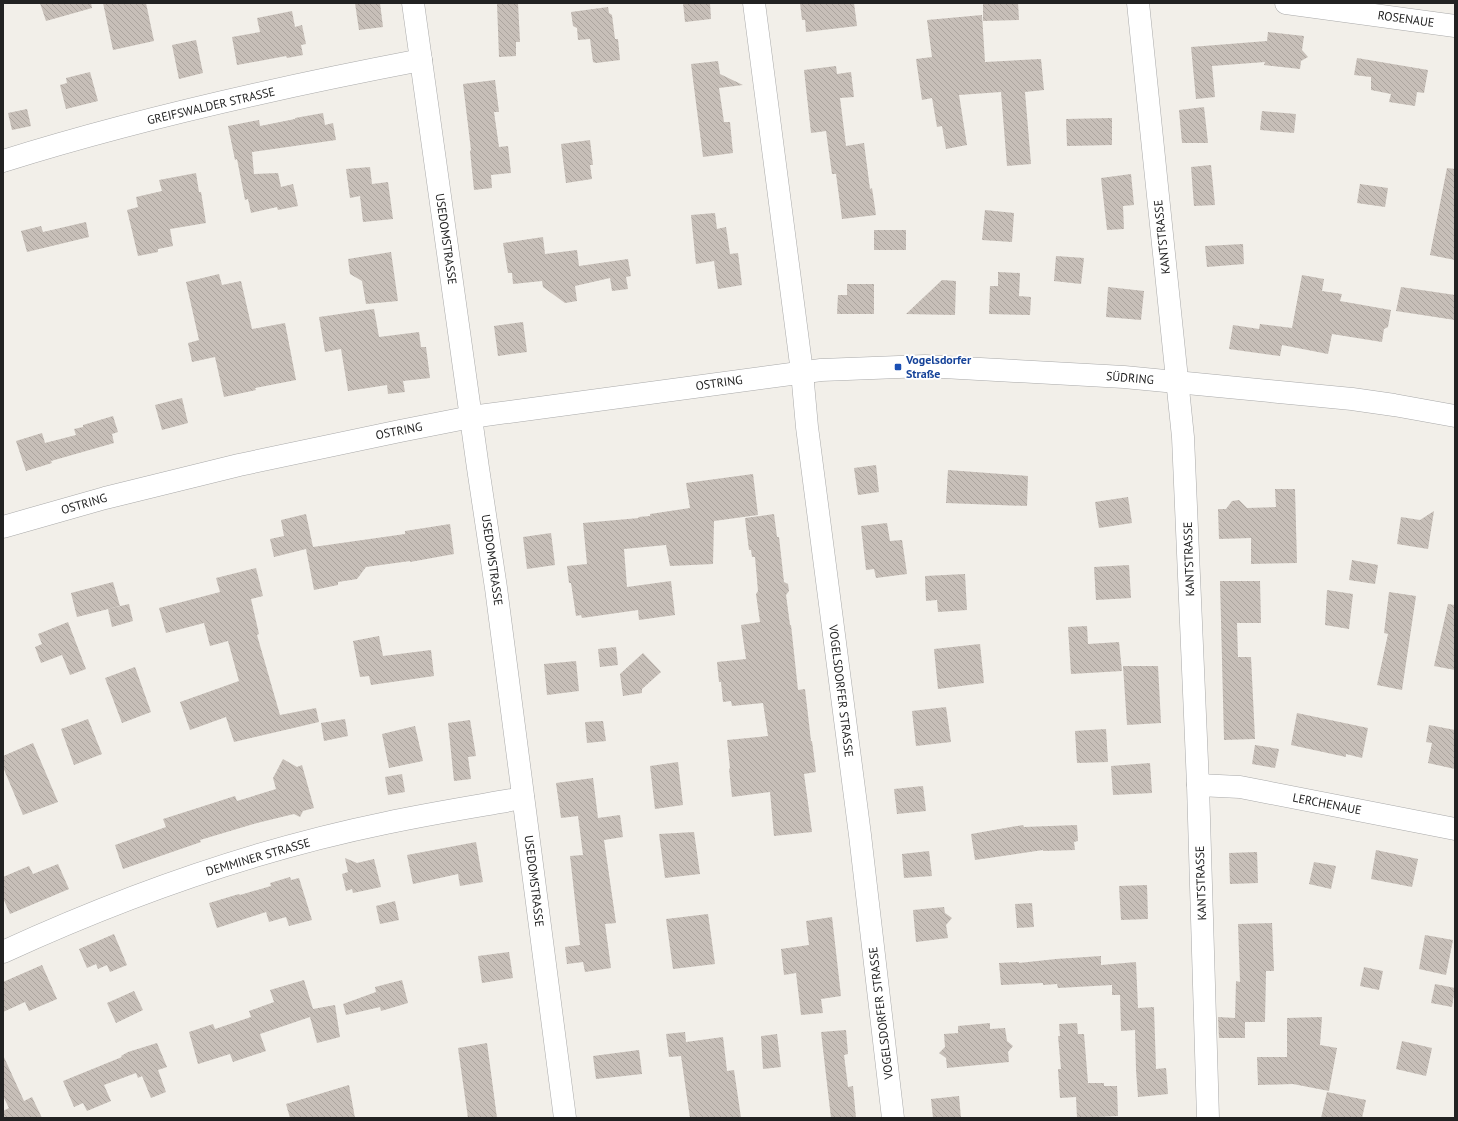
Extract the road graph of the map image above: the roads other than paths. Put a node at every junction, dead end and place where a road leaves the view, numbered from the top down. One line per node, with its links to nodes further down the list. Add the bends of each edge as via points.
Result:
1 (413, 3): 6 (street, USEDOMSTRASSE)
2 (754, 3): 8 (street, VOGELSDORFER STRASSE)
3 (1138, 3): 9 (street, KANTSTRASSE)
4 (1286, 3): 5 (street, ROSENAUE)
5 (1455, 26)
6 (421, 60): 7 (street, GREIFSWALDER STRASSE, via 205,106 63,142); 11 (street, USEDOMSTRASSE)
7 (3, 161)
8 (802, 372): 9 (street, SÜDRING, via 925,366); 11 (street, OSTRING); 18 (street, VOGELSDORFER STRASSE)
9 (1178, 382): 10 (street, SÜDRING, via 1352,399); 13 (street, KANTSTRASSE, via 1184,437)
10 (1455, 416)
11 (471, 417): 12 (street, OSTRING, via 233,466); 14 (street, USEDOMSTRASSE)
12 (3, 527)
13 (1198, 785): 15 (street, LERCHENAUE, via 1240,787); 19 (street, KANTSTRASSE)
14 (523, 798): 16 (street, DEMMINER STRASSE, via 386,823 312,840 241,861 120,903 55,928); 17 (street, USEDOMSTRASSE)
15 (1455, 829)
16 (3, 952)
17 (565, 1118)
18 (893, 1118)
19 (1208, 1118)

